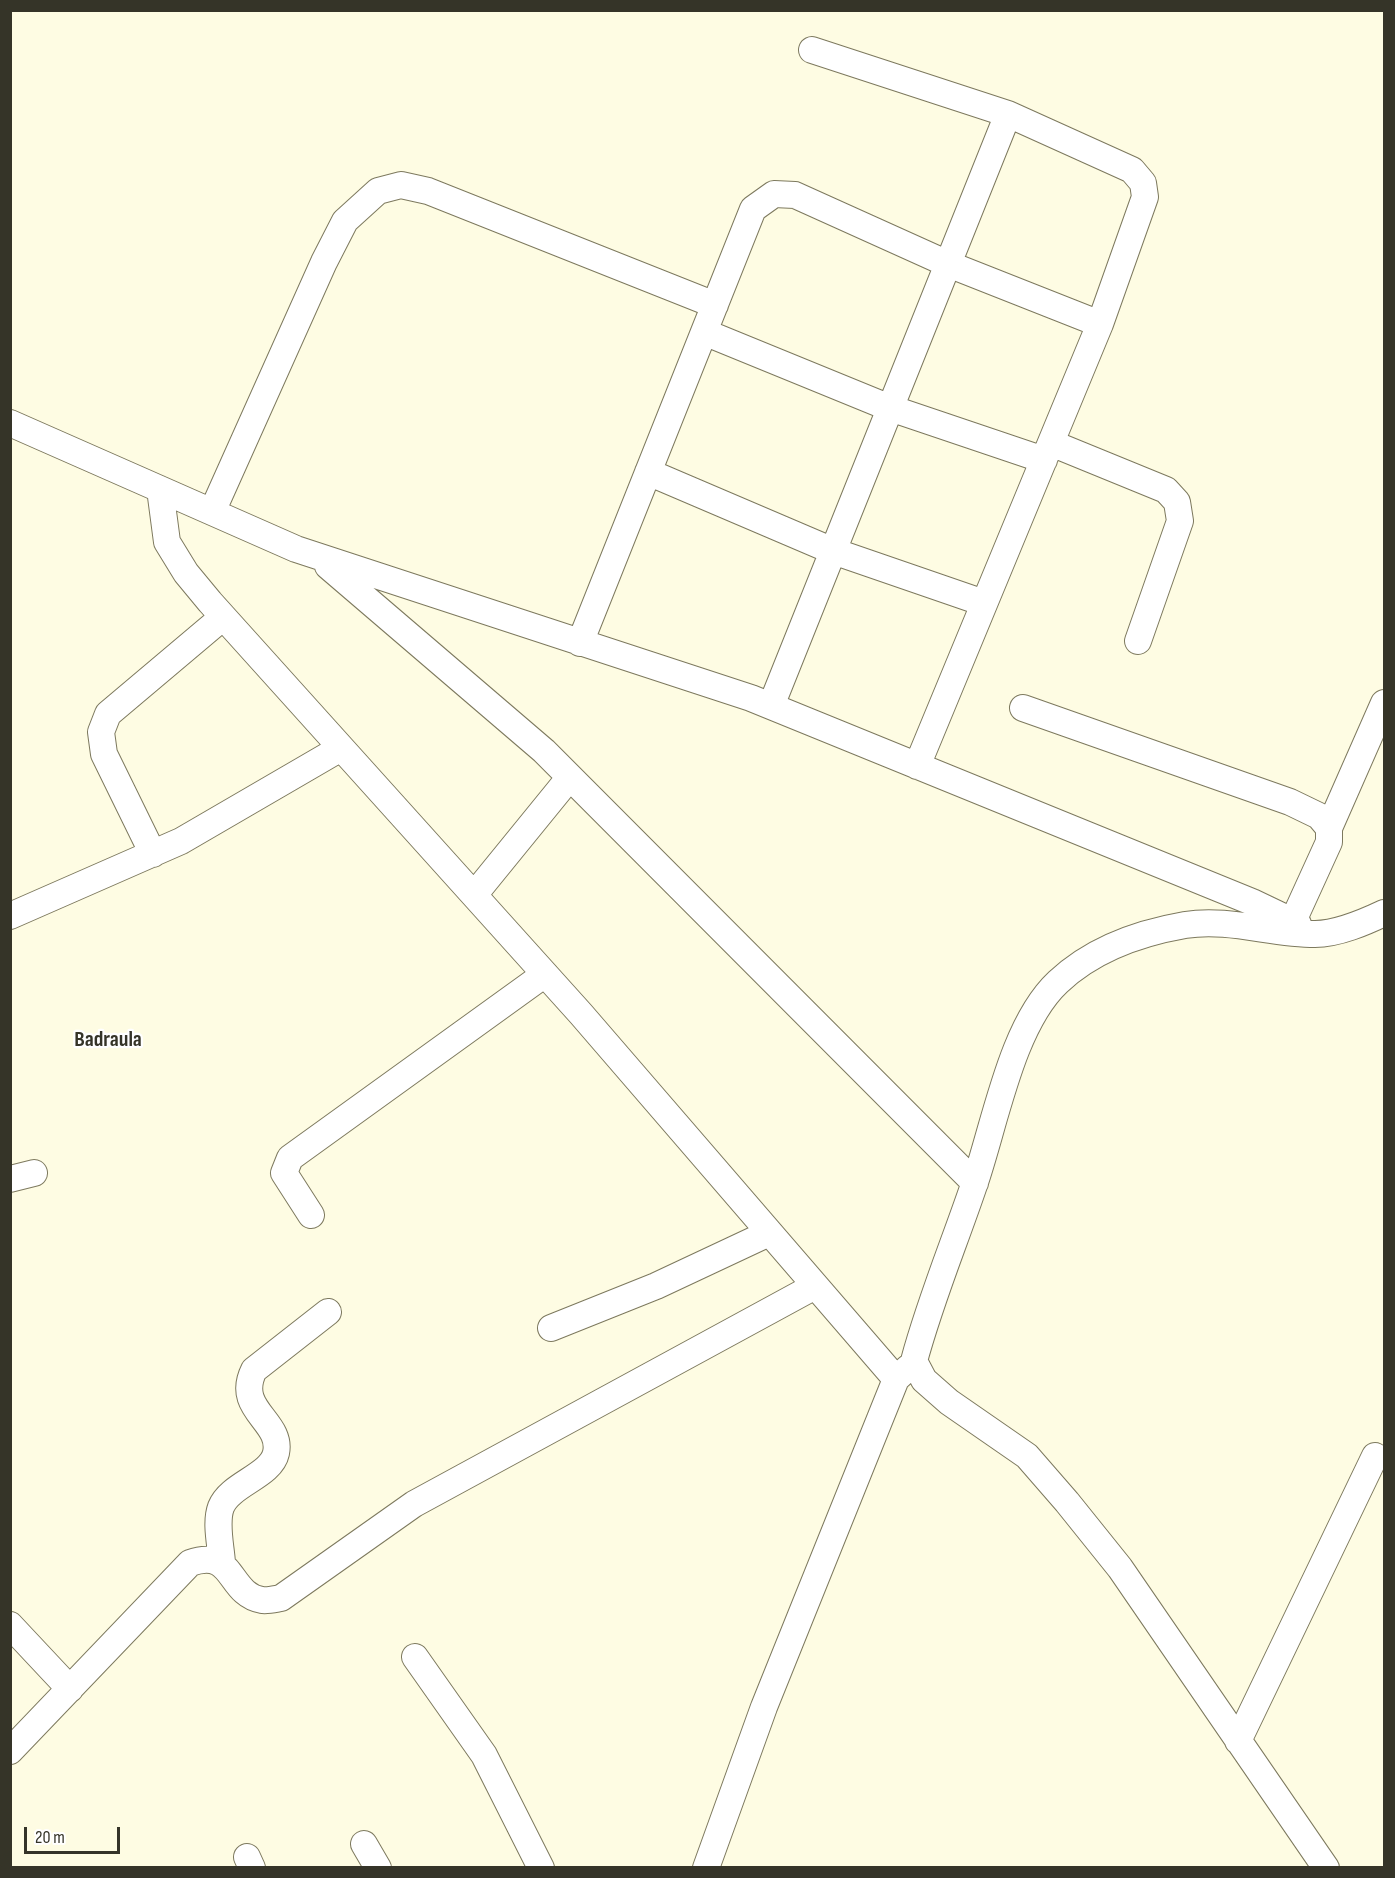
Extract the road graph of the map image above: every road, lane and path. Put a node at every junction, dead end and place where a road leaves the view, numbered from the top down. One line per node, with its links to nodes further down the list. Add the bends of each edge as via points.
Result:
1 (812, 50): 2 (street)
2 (1008, 114): 3 (street); 5 (street, via 1132,170 1143,183 1145,197)
3 (948, 264): 4 (street, via 795,195 774,194 753,209); 5 (street); 7 (street)
4 (715, 305): 6 (street); 12 (street, via 428,191 401,185 378,192 345,221)
5 (1100, 324): 9 (street)
6 (704, 332): 7 (street); 10 (street)
7 (890, 408): 9 (street); 13 (street)
8 (10, 423): 11 (street)
9 (1047, 452): 15 (street); 17 (street, via 1166,490 1177,502 1180,521)
10 (648, 472): 13 (street); 18 (street)
11 (160, 489): 12 (street); 16 (street, via 168,542 186,573)
12 (212, 512): 14 (street)
13 (833, 551): 15 (street); 20 (street)
14 (319, 558): 18 (street); 24 (street)
15 (984, 603): 23 (street)
16 (223, 617): 22 (street); 26 (street, via 108,714 101,732 104,754)
17 (1138, 641)
18 (579, 643): 20 (street)
19 (1384, 703): 25 (street)
20 (771, 706): 23 (street)
21 (1023, 708): 25 (street, via 1290,802 1319,816)
22 (341, 748): 26 (street); 27 (street)
23 (917, 766): 29 (street)
24 (570, 777): 27 (street); 33 (street)
25 (1329, 828): 29 (street, via 1325,856)
26 (153, 854): 28 (street)
27 (474, 895): 32 (street)
28 (10, 916)
29 (1293, 921): 31 (street)
30 (1378, 922): 31 (street)
31 (1317, 934): 33 (street, via 1234,923 1187,925 1132,937 1084,962 1057,983 1034,1012 1012,1062)
32 (545, 974): 34 (street, via 290,1158 284,1173); 35 (street)
33 (975, 1183): 39 (street)
34 (311, 1215)
35 (769, 1233): 36 (street); 38 (street, via 656,1286)
36 (816, 1286): 40 (street); 42 (street, via 414,1504 280,1598 262,1600 244,1591)
37 (328, 1312): 42 (street, via 254,1370 248,1382 249,1398 275,1437 277,1453 272,1464 230,1494 221,1507)
38 (551, 1328)
39 (914, 1361): 40 (street); 46 (street, via 924,1380 1026,1456 1067,1502 1120,1568)
40 (896, 1379): 51 (street, via 764,1707)
41 (1375, 1456): 46 (street)
42 (222, 1563): 45 (street, via 205,1557 190,1563)
43 (10, 1625): 45 (street)
44 (416, 1657): 50 (street, via 484,1755)
45 (70, 1689): 47 (street)
46 (1238, 1741): 52 (street)
47 (10, 1751)
48 (364, 1844): 49 (street)
49 (378, 1868)
50 (541, 1868)
51 (706, 1868)
52 (1326, 1868)

